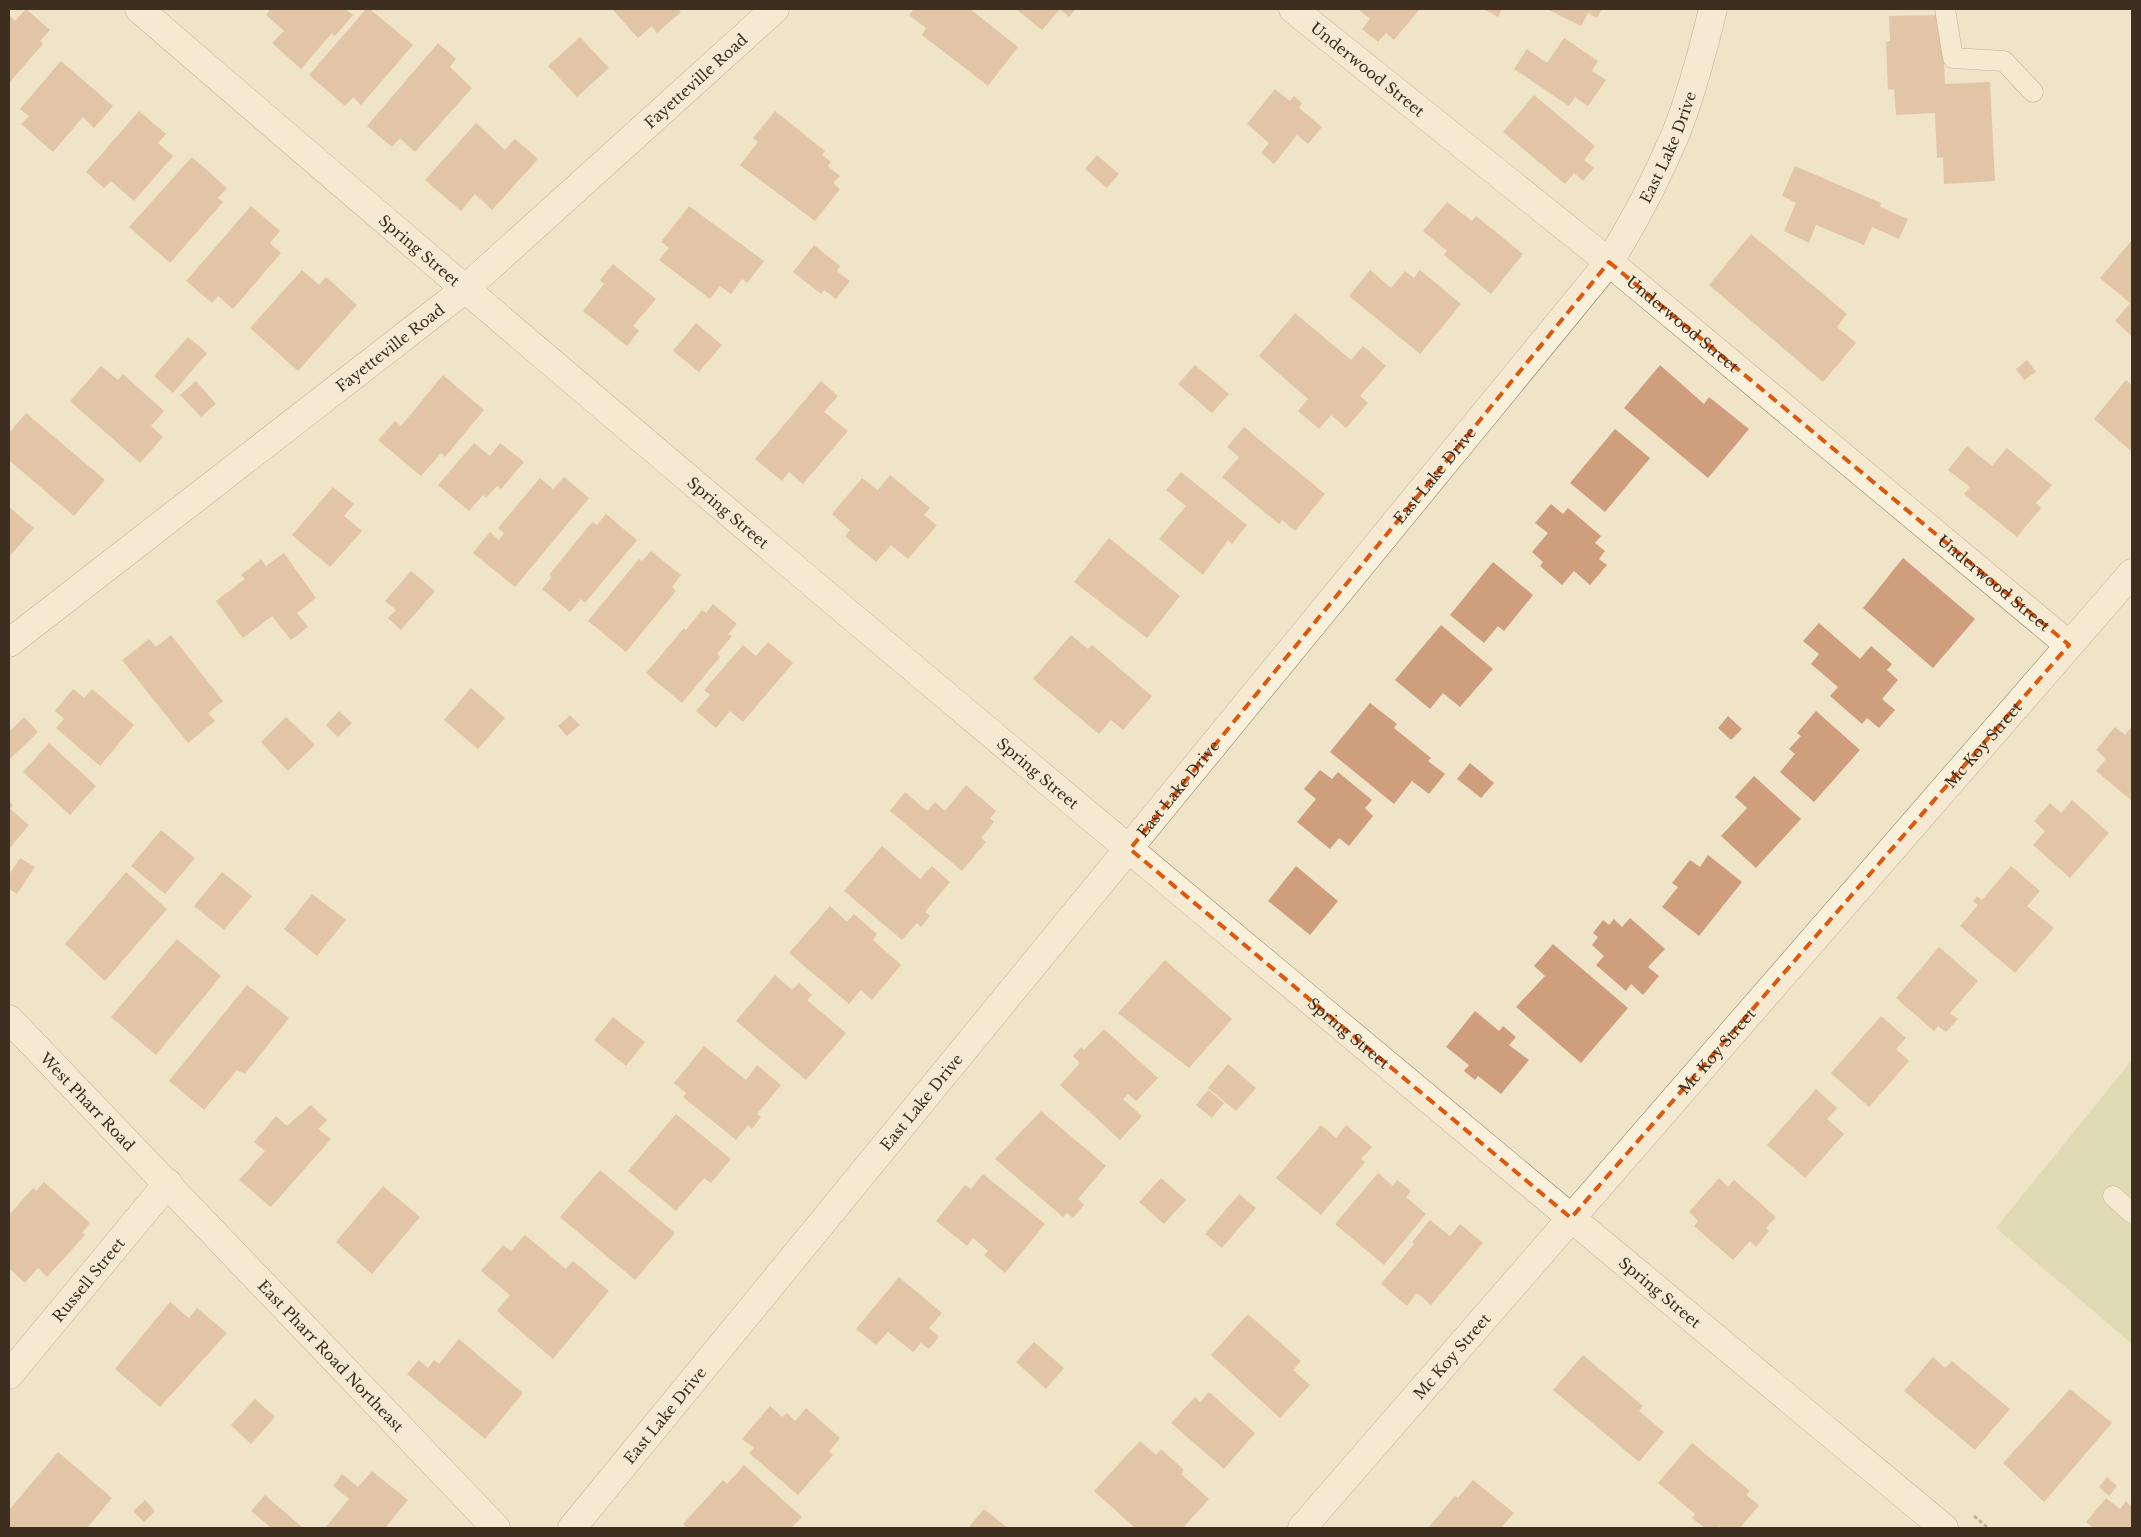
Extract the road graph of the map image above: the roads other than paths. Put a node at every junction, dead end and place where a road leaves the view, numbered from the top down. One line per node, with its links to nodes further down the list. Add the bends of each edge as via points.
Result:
1 (140, 9): 8 (street, Spring Street)
2 (775, 9): 8 (street, Fayetteville Road)
3 (1293, 9): 7 (street, Underwood Street)
4 (1713, 9): 7 (street, East Lake Drive, via 1676,132 1644,202)
5 (1945, 9): 6 (lane, via 1953,58 2004,61)
6 (2033, 92)
7 (1609, 262): 11 (street, Underwood Street); 12 (street, East Lake Drive)
8 (464, 290): 10 (street, Fayetteville Road); 12 (street, Spring Street)
9 (2132, 573): 11 (street, Mc Koy Street)
10 (9, 643)
11 (2069, 645): 17 (street, Mc Koy Street)
12 (1130, 850): 17 (street, Spring Street); 20 (street, East Lake Drive)
13 (9, 1019): 14 (street, West Pharr Road)
14 (168, 1183): 18 (street, Russell Street); 19 (street, East Pharr Road Northeast)
15 (2113, 1196): 16 (lane)
16 (2132, 1213)
17 (1571, 1218): 21 (street, Mc Koy Street); 22 (street, Spring Street)
18 (9, 1375)
19 (496, 1528)
20 (572, 1528)
21 (1302, 1528)
22 (1944, 1528)

